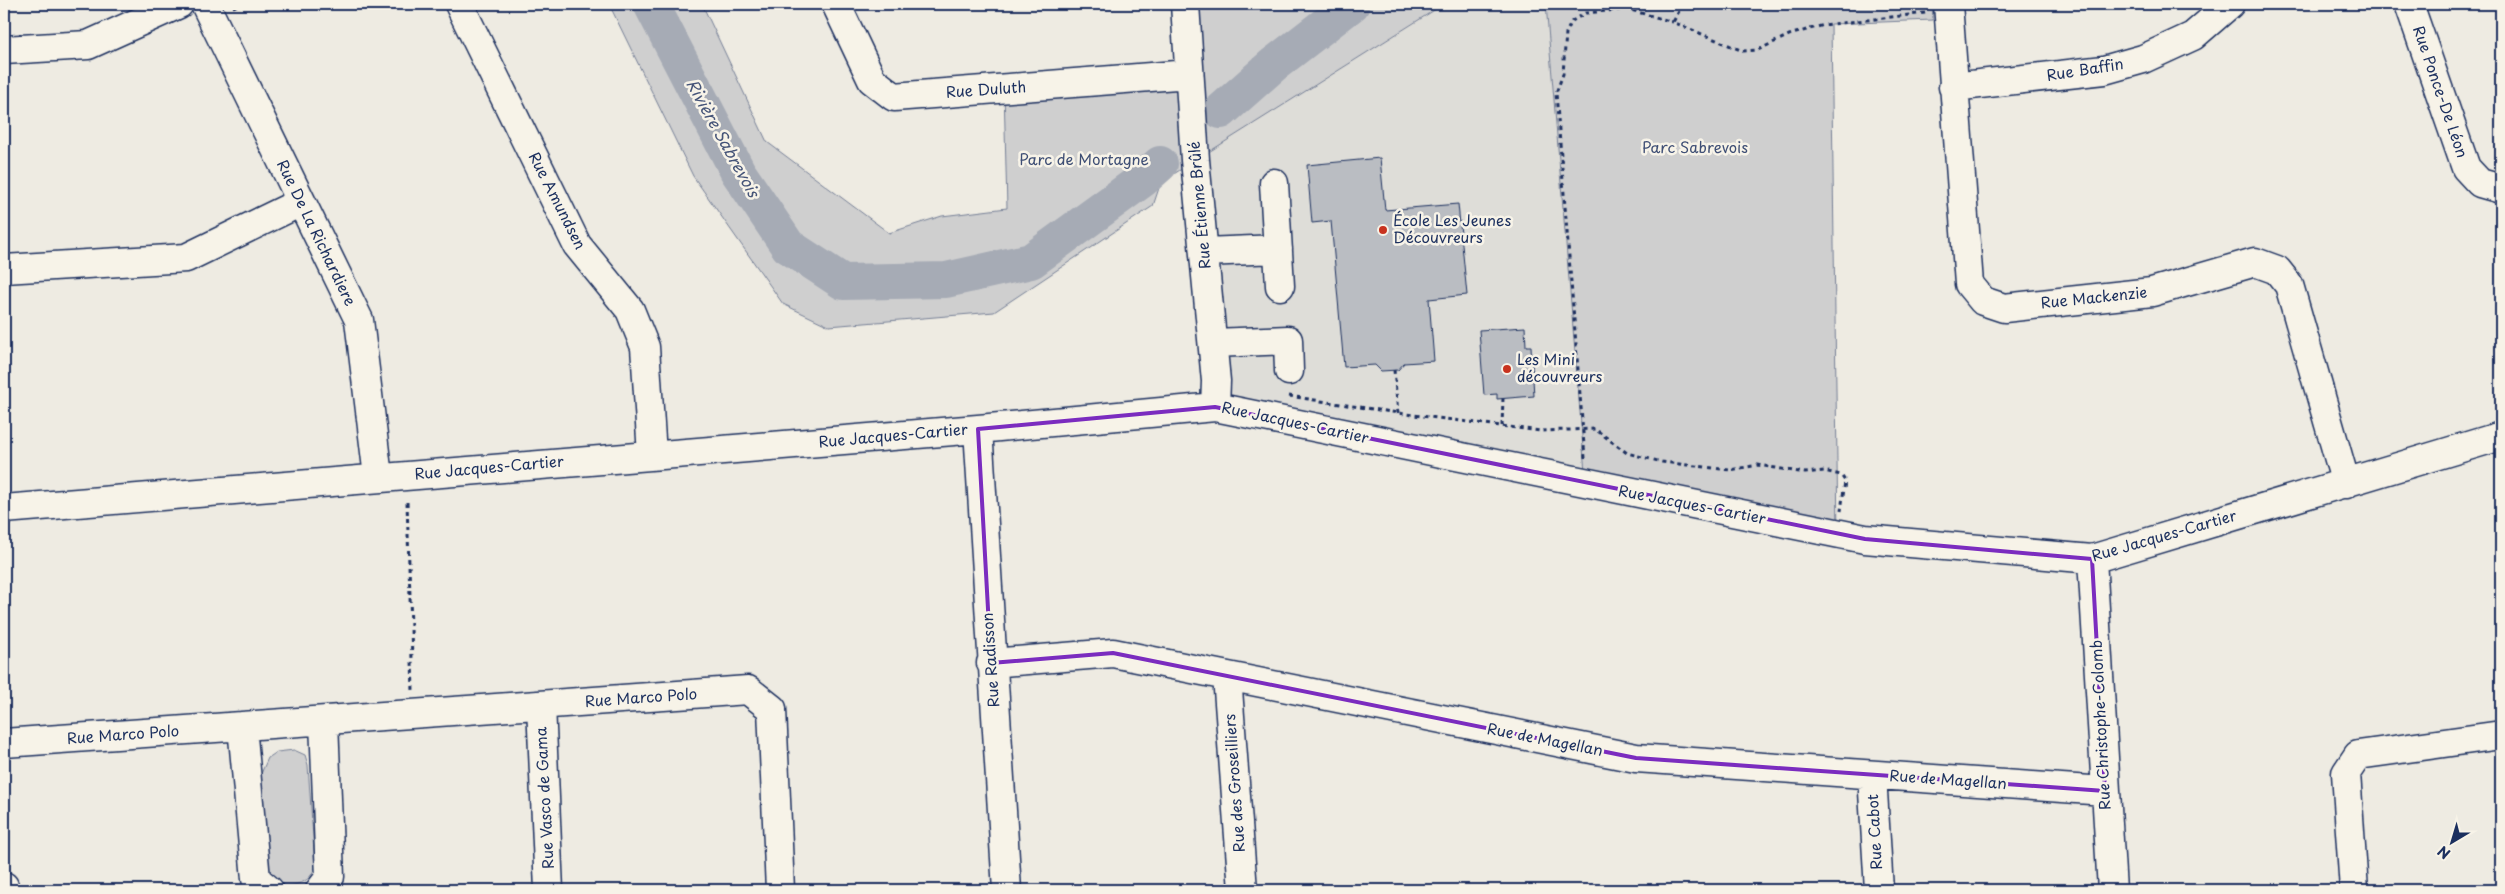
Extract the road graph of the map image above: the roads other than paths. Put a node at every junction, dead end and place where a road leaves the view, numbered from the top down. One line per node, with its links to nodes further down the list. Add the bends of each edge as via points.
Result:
1 (179, 4): 9 (street, via 88,45)
2 (205, 4): 14 (street, Rue De La Richardiere)
3 (459, 4): 24 (street, Rue Amundsen, via 577,246 630,310 645,347)
4 (836, 4): 10 (street, Rue Duluth, via 872,80 894,97)
5 (1185, 4): 10 (street, Rue Étienne Brûlé)
6 (2230, 4): 11 (street, Rue Baffin, via 2192,36 2143,59 2104,70)
7 (2409, 4): 13 (street, Rue Ponce-De Léon, via 2466,168 2480,183)
8 (1948, 7): 11 (street, Rue Mackenzie)
9 (4, 50)
10 (1189, 74): 16 (street, Rue Étienne Brûlé)
11 (1953, 87): 26 (street, Rue Mackenzie, via 1969,284 1983,301 2004,308 2152,292 2255,262 2277,270 2289,285)
12 (1274, 183): 15 (street)
13 (2501, 189)
14 (301, 202): 17 (street, via 186,258); 25 (street, Rue De La Richardiere, via 359,320)
15 (1278, 249): 16 (street); 18 (street)
16 (1204, 252): 19 (street, Rue Étienne Brûlé)
17 (4, 269)
18 (1280, 286)
19 (1213, 343): 20 (street, via 1288,340); 21 (street, Rue Étienne Brûlé)
20 (1288, 383)
21 (1215, 407): 22 (street, Rue Jacques-Cartier); 28 (street, Rue Jacques-Cartier, via 1866,540)
22 (978, 429): 24 (street, Rue Jacques-Cartier); 29 (street, Rue Radisson)
23 (2501, 436): 26 (street, Rue Jacques-Cartier)
24 (652, 455): 25 (street, Rue Jacques-Cartier)
25 (378, 477): 27 (street, Rue Jacques-Cartier)
26 (2346, 484): 28 (street, Rue Jacques-Cartier)
27 (4, 509)
28 (2092, 559): 37 (street, Rue Christophe-Colomb)
29 (991, 663): 30 (street, Rue de Magellan, via 1112,654); 44 (street, Rue Radisson)
30 (1227, 676): 36 (street, Rue de Magellan, via 1636,758); 45 (street, Rue des Groseilliers)
31 (541, 705): 32 (street, Rue Marco Polo); 42 (street, Rue Vasco de Gama); 43 (street, Rue Marco Polo, via 748,690 772,709)
32 (324, 721): 33 (street, Rue Marco Polo); 41 (street, via 330,877)
33 (242, 726): 35 (street, Rue Marco Polo); 40 (street, via 256,879)
34 (2501, 735): 48 (street, via 2358,755 2346,773)
35 (4, 744)
36 (1872, 775): 37 (street, Rue de Magellan); 46 (street, Rue Cabot)
37 (2105, 791): 47 (street, Rue Christophe-Colomb)
38 (4, 886): 39 (street)
39 (4, 890)
40 (269, 890)
41 (320, 890)
42 (549, 890)
43 (780, 890)
44 (1007, 890)
45 (1243, 890)
46 (1879, 890)
47 (2112, 890)
48 (2354, 890)

